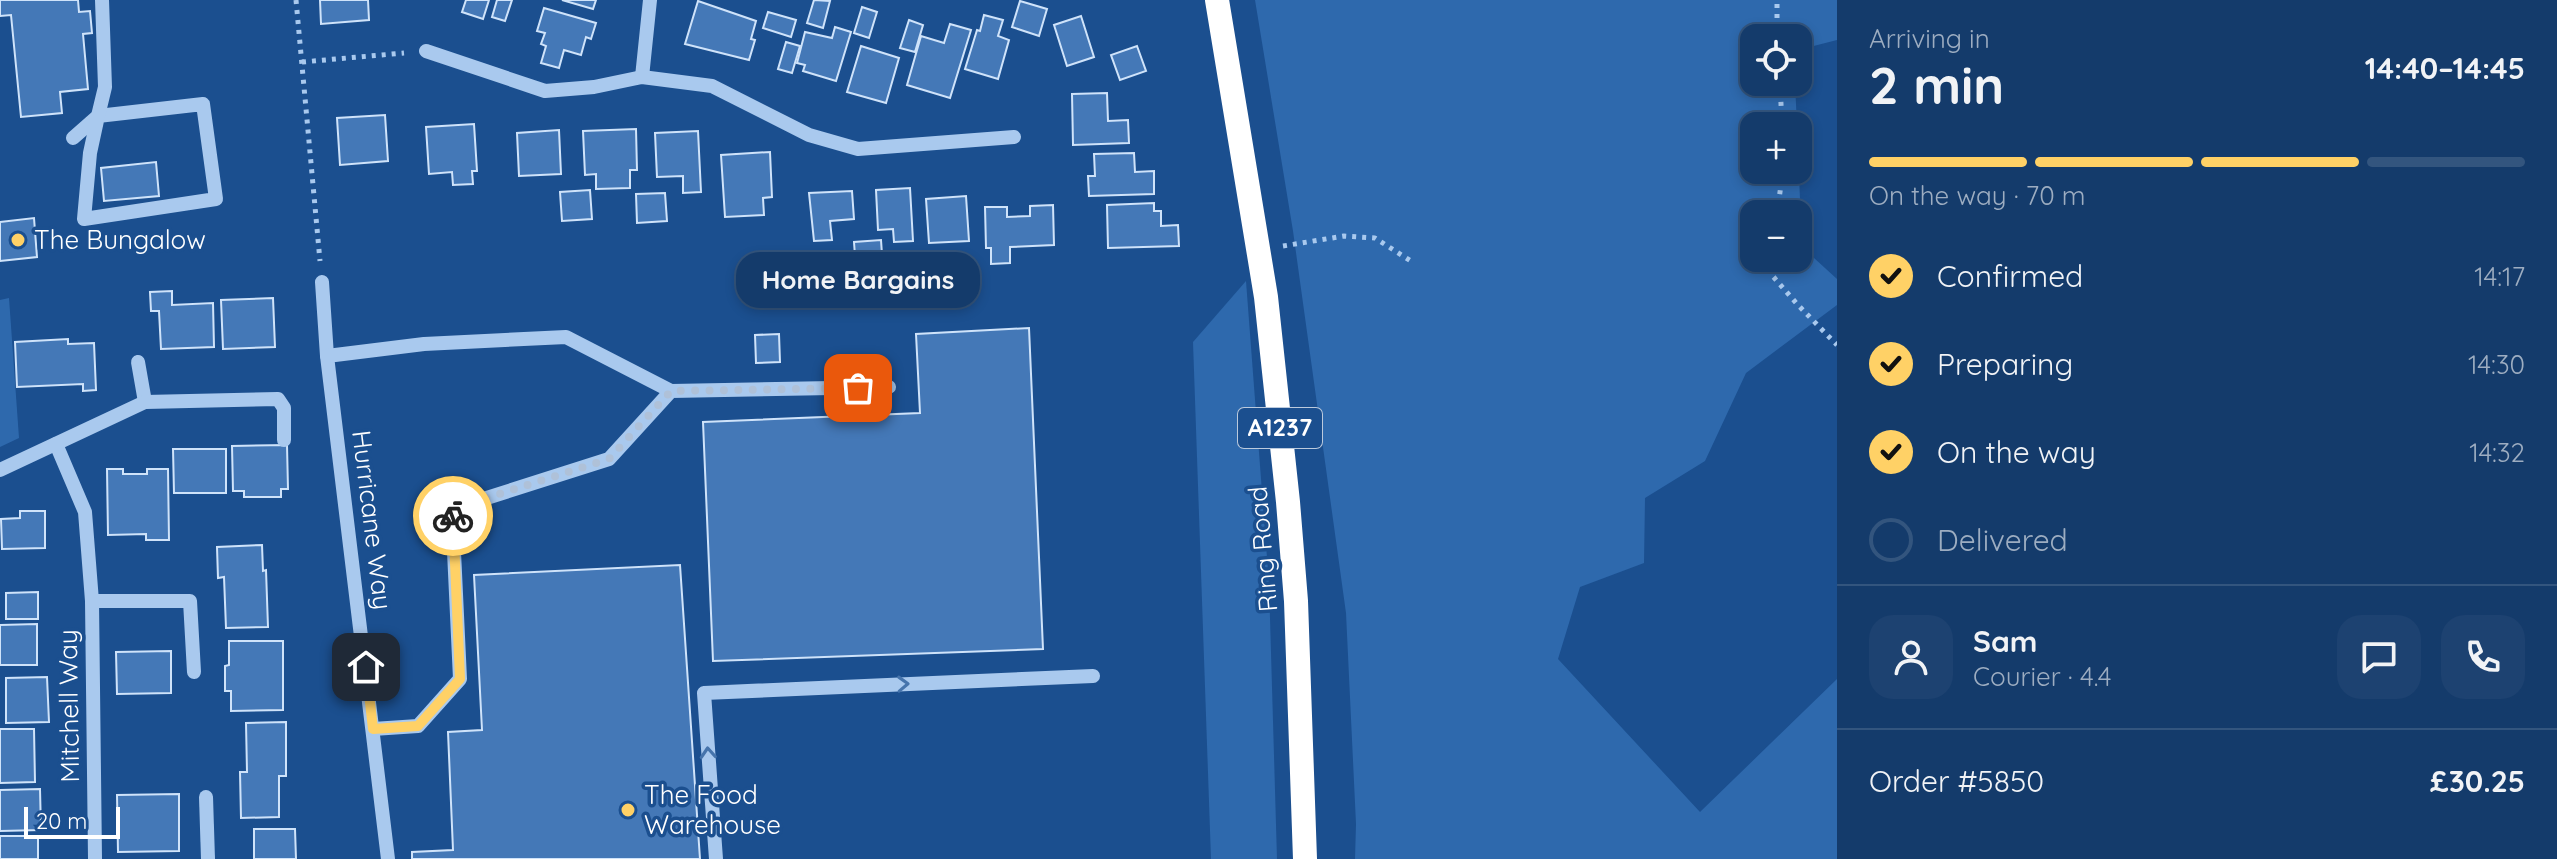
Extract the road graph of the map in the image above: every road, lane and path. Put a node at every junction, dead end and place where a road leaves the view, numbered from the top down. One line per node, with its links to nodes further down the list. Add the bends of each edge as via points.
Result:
1 (102, 0): 10 (street, via 105,87)
2 (296, 0): 8 (path)
3 (650, 0): 9 (street)
4 (1217, 0): 13 (highway, Ring Road / A1237)
5 (1777, 0): 6 (path)
6 (1777, 24)
7 (426, 51): 8 (path); 9 (street, via 545,91)
8 (302, 62): 16 (path)
9 (642, 77): 11 (street, via 712,86 809,135 858,149)
10 (98, 116): 10 (street, via 84,219 216,199 203,104); 12 (street)
11 (1014, 137)
12 (73, 138)
13 (1259, 251): 14 (path, via 1344,236 1375,238); 35 (highway, Ring Road / A1237, via 1296,601)
14 (1414, 263)
15 (1771, 272): 17 (path)
16 (322, 282): 18 (street, Hurricane Way)
17 (1837, 345)
18 (327, 356): 21 (street, via 424,344 566,337); 29 (street, Hurricane Way)
19 (138, 362): 22 (street)
20 (889, 387): 21 (street)
21 (671, 391): 29 (street, via 609,459 452,509 460,679 418,726)
22 (145, 402): 23 (street, via 278,399 284,408); 24 (street)
23 (284, 440)
24 (56, 444): 25 (street); 26 (street, Mitchell Way, via 85,512)
25 (0, 470)
26 (92, 601): 27 (street, Mitchell Way, via 190,601); 31 (street, Mitchell Way)
27 (194, 672)
28 (1093, 676): 34 (street, one-way to 28, via 704,693)
29 (373, 729): 33 (street, Hurricane Way)
30 (206, 797): 32 (street)
31 (95, 859)
32 (208, 859)
33 (388, 859)
34 (716, 859)
35 (1305, 859)

